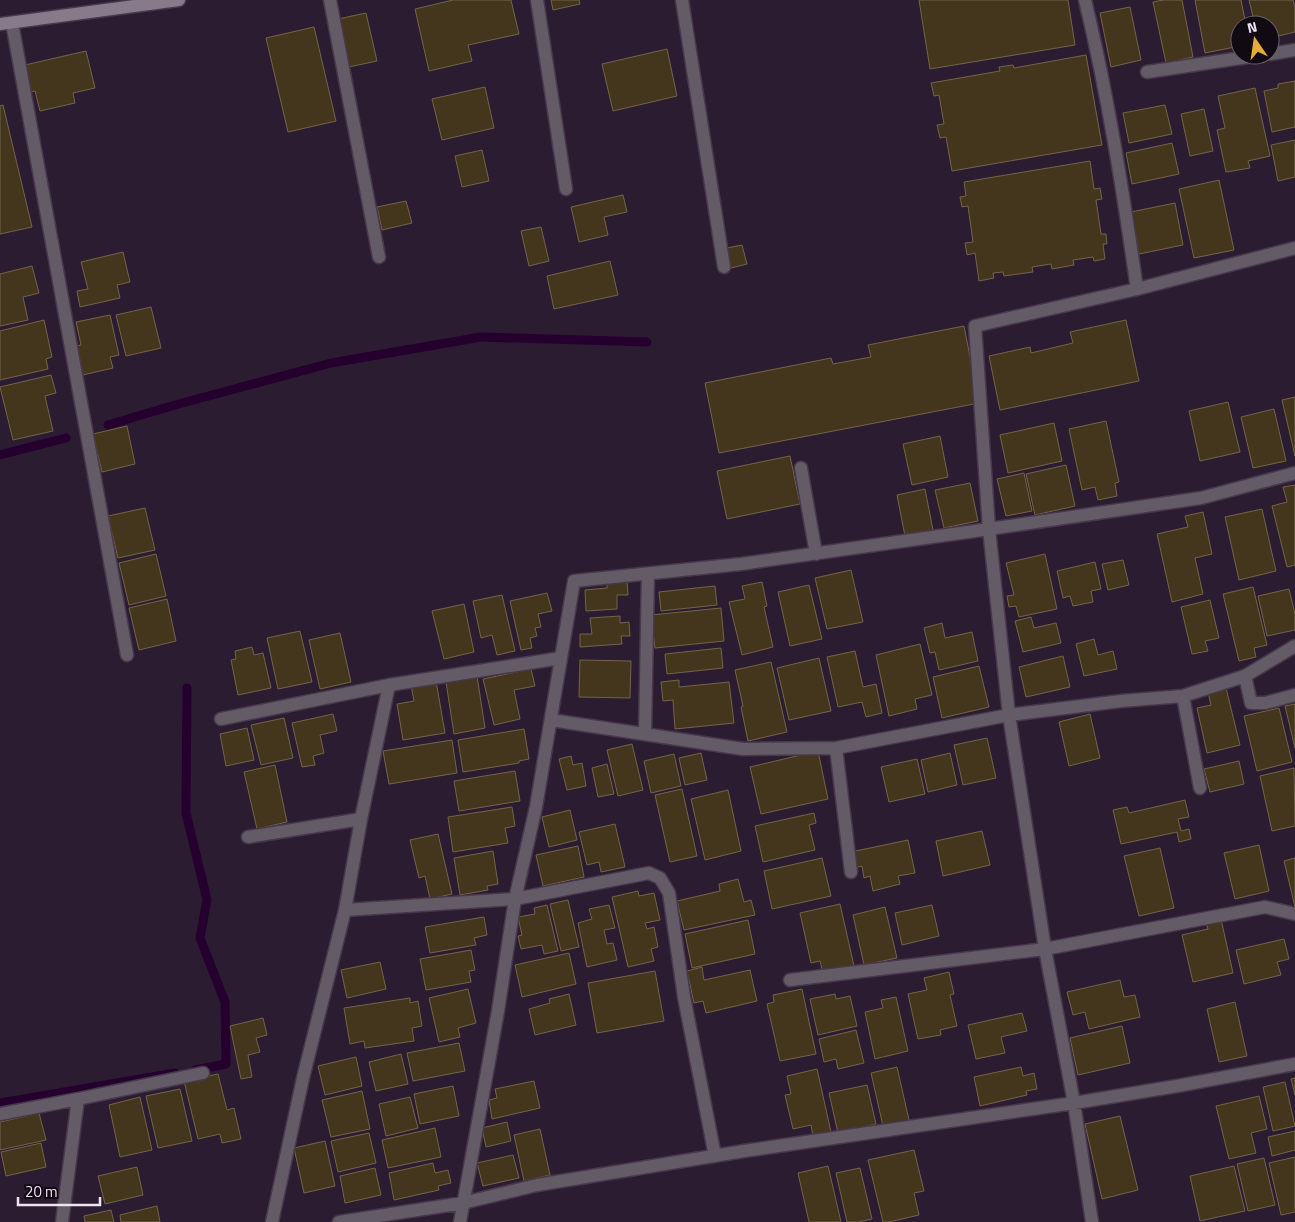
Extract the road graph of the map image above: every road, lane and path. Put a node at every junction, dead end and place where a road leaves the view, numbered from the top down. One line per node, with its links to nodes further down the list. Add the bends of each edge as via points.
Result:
1 (179, 0): 6 (main road)
2 (330, 0): 13 (street)
3 (537, 0): 11 (street)
4 (682, 0): 14 (street)
5 (1085, 0): 15 (street)
6 (6, 23): 22 (street)
7 (1295, 50): 8 (street)
8 (1280, 52)
9 (1230, 60): 10 (street)
10 (1147, 72)
11 (566, 189)
12 (1295, 248): 15 (street)
13 (379, 258)
14 (724, 267)
15 (1138, 289): 18 (street, via 975,326)
16 (801, 468): 19 (street)
17 (1295, 473): 18 (street, via 1201,498)
18 (989, 529): 19 (street); 28 (street)
19 (816, 554): 20 (street)
20 (648, 574): 23 (street, via 574,582); 31 (street)
21 (1295, 646): 24 (street)
22 (127, 655)
23 (560, 658): 25 (street); 30 (street)
24 (1245, 676): 26 (street, via 1251,703 1265,703); 27 (street)
25 (390, 685): 29 (street); 34 (street)
26 (1295, 695)
27 (1183, 696): 28 (street); 33 (street)
28 (1009, 715): 32 (street); 40 (street)
29 (221, 720)
30 (551, 720): 31 (street); 37 (street)
31 (645, 734): 32 (street, via 743,749)
32 (836, 748): 36 (street)
33 (1200, 788)
34 (361, 819): 35 (street); 38 (street)
35 (248, 836)
36 (851, 872)
37 (515, 899): 38 (street); 47 (street, via 649,873 660,878 669,893 684,997); 48 (street)
38 (345, 910): 50 (street, via 303,1078)
39 (1295, 914): 40 (street, via 1266,907)
40 (1045, 949): 41 (street); 45 (street)
41 (790, 980)
42 (1295, 1064): 45 (street)
43 (203, 1073): 44 (street)
44 (78, 1100): 46 (street); 49 (street)
45 (1074, 1103): 47 (street); 53 (street)
46 (0, 1114)
47 (715, 1156): 48 (street, via 537,1185)
48 (463, 1203): 51 (street); 52 (street)
49 (62, 1222)
50 (272, 1222)
51 (339, 1222)
52 (460, 1222)
53 (1092, 1222)

